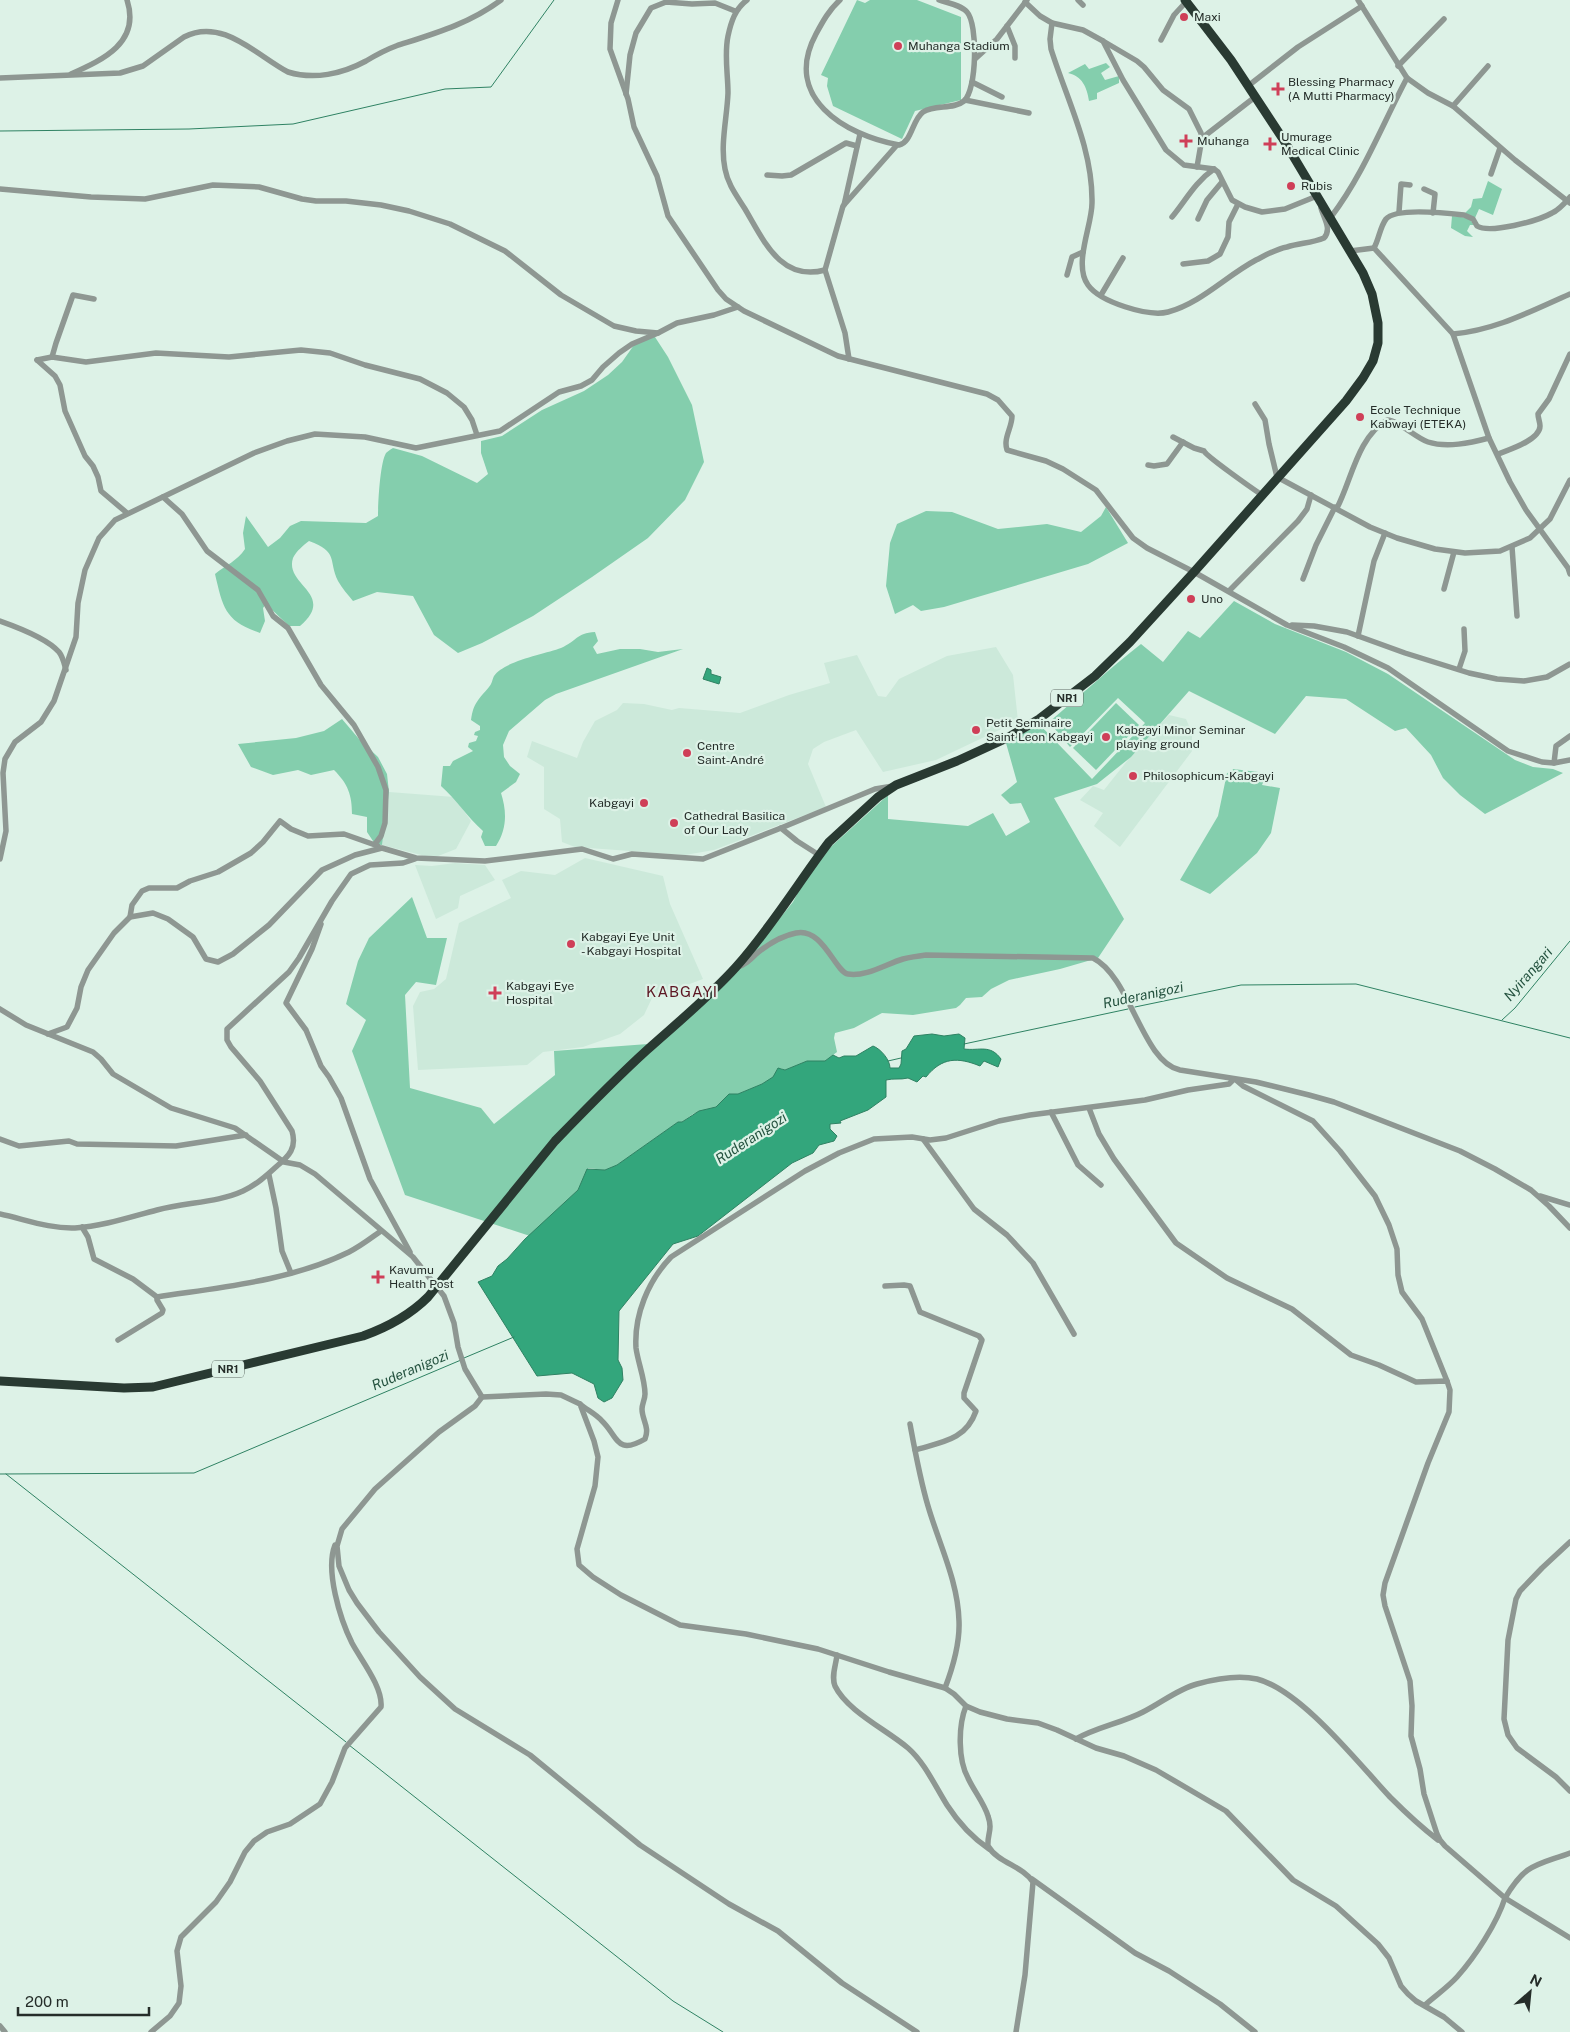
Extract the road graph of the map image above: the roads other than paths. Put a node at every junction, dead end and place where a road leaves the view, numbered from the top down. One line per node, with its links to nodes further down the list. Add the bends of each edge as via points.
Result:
1 (127, 0): 21 (street, via 130,19 116,49)
2 (500, 0): 21 (street, via 452,27 390,48 364,62 330,74 298,75 277,66 226,34 203,31 184,37 156,58 127,71)
3 (618, 0): 26 (street, via 611,23 610,49)
4 (747, 0): 11 (street)
5 (840, 0): 32 (street, via 825,16 812,41 806,70 814,97 825,112)
6 (939, 0): 18 (street, via 963,9 969,15)
7 (1358, 0): 10 (street)
8 (1026, 1): 13 (street); 14 (street)
9 (1186, 1): 15 (street, via 1174,15); 25 (highway, NR1)
10 (1362, 6): 19 (street); 25 (street, via 1298,47)
11 (736, 12): 26 (street, via 715,3 666,2 651,8 636,33); 59 (street, via 726,50 728,92 723,160 727,178 773,254 801,271)
12 (1444, 20): 19 (street)
13 (1052, 23): 16 (street, via 1083,30); 56 (street, via 1051,49 1077,121 1091,176 1092,206)
14 (1007, 26): 17 (street, via 1015,46); 18 (street)
15 (1161, 40)
16 (1103, 41): 33 (street, via 1137,61 1163,90 1184,104 1198,123); 37 (street, via 1166,150 1178,162)
17 (1015, 58)
18 (976, 59): 24 (street)
19 (1398, 66): 23 (street)
20 (1488, 66): 30 (street)
21 (69, 75): 22 (street)
22 (0, 78)
23 (1407, 78): 30 (street); 52 (street, via 1354,184)
24 (972, 82): 27 (street); 29 (street)
25 (1248, 86): 28 (highway, NR1)
26 (626, 94): 64 (street, via 634,127 655,170 669,218 718,290)
27 (1002, 97)
28 (1255, 97): 33 (street); 45 (highway, NR1)
29 (965, 100): 31 (street); 34 (street, via 923,112 904,143)
30 (1453, 106): 36 (street)
31 (1029, 113)
32 (860, 134): 34 (street); 35 (street)
33 (1202, 138): 37 (street)
34 (897, 144): 48 (street)
35 (857, 146): 40 (street, via 846,143 792,175); 48 (street)
36 (1500, 148): 39 (street); 46 (street)
37 (1197, 167): 38 (street)
38 (1214, 170): 41 (street); 51 (street, via 1192,188)
39 (1491, 174)
40 (767, 175)
41 (1222, 182): 47 (street, via 1228,196); 53 (street, via 1207,200)
42 (1410, 185): 49 (street, via 1400,184)
43 (0, 188): 65 (street, via 145,198 213,185 268,189 316,202 356,201 395,207 450,224 505,250 561,294 614,326)
44 (1424, 189): 50 (street, via 1435,194)
45 (1319, 198): 47 (street, via 1267,212); 52 (highway, NR1); 62 (street, via 1328,229 1324,238 1270,253 1178,309 1161,314 1141,312)
46 (1569, 200): 50 (street, via 1532,222 1486,229 1477,226 1464,214)
47 (1238, 204): 58 (street, via 1220,254 1208,261)
48 (843, 206): 59 (street)
49 (1399, 212): 50 (street); 54 (street, via 1388,217 1382,225)
50 (1433, 213)
51 (1172, 217)
52 (1331, 217): 55 (highway, NR1)
53 (1198, 219)
54 (1374, 248): 55 (street); 66 (street)
55 (1350, 251): 77 (highway, NR1, via 1375,303 1379,332 1376,352 1356,389)
56 (1083, 252): 60 (street, via 1072,257); 62 (street, via 1087,284)
57 (1123, 258): 62 (street)
58 (1183, 264)
59 (825, 270): 69 (street, via 845,333)
60 (1067, 275)
61 (1570, 294): 66 (street, via 1508,322)
62 (1101, 295)
63 (94, 299): 68 (street, via 74,295)
64 (738, 307): 65 (street, via 677,323); 69 (street)
65 (658, 333): 71 (street, via 619,352 592,380 559,392 500,431)
66 (1453, 334): 73 (street)
67 (1570, 354): 75 (street, via 1549,399 1538,414 1540,426 1537,434)
68 (52, 358): 71 (street, via 81,362 156,353 229,357 301,350 330,353 420,379 447,393 464,407); 83 (street, via 37,360 60,385 65,411 98,477 100,491)
69 (849, 359): 89 (street, via 993,397 1012,416 1006,438 1007,450 1046,461 1085,483 1102,496 1133,538)
70 (1255, 404): 77 (street, via 1265,420)
71 (477, 435): 81 (street, via 416,448 365,437 315,434 261,451)
72 (1173, 437): 74 (street)
73 (1489, 438): 75 (street); 82 (street, via 1438,444 1420,439 1396,422 1387,420 1367,440)
74 (1183, 442): 76 (street, via 1167,464); 79 (street, via 1204,451)
75 (1498, 454): 84 (street, via 1526,510)
76 (1148, 465)
77 (1277, 476): 79 (highway, NR1); 80 (street)
78 (1570, 480): 84 (street)
79 (1262, 496): 89 (highway, NR1)
80 (1311, 496): 82 (street); 92 (street, via 1298,521)
81 (163, 497): 83 (street); 108 (street, via 182,514 207,551 258,590 273,616 288,628 321,685 354,725 378,767 386,790 385,823)
82 (1336, 507): 85 (street); 90 (street)
83 (127, 513): 100 (street, via 99,538 88,564 78,603 76,637)
84 (1540, 530): 86 (street); 88 (street)
85 (1385, 533): 87 (street, via 1420,546); 97 (street, via 1374,561)
86 (1512, 547): 87 (street, via 1490,552); 93 (street)
87 (1454, 552): 91 (street)
88 (1569, 570)
89 (1194, 572): 92 (street); 104 (highway, NR1, via 1095,676 1039,719 984,749)
90 (1303, 579)
91 (1444, 589)
92 (1229, 591): 95 (street)
93 (1517, 616)
94 (0, 621): 100 (street, via 52,646 63,658)
95 (1288, 625): 97 (street, via 1329,628); 103 (street, via 1388,668 1508,751 1531,760)
96 (1464, 629): 99 (street, via 1464,651)
97 (1358, 636): 99 (street)
98 (1570, 665): 99 (street, via 1547,677 1524,681 1485,677)
99 (1459, 669)
100 (66, 670): 105 (street, via 50,710 41,722 15,742 5,759)
101 (1570, 736): 103 (street, via 1556,746)
102 (1570, 760): 103 (street)
103 (1554, 763)
104 (896, 786): 107 (street, via 875,789); 110 (highway, NR1, via 842,828)
105 (5, 808): 106 (street); 111 (street, via 6,831)
106 (0, 814)
107 (781, 828): 110 (street); 112 (street, via 703,859 632,854 613,859 582,849 485,861)
108 (375, 844): 109 (street); 113 (street, via 344,834 308,836 280,821 251,853 218,872 177,888 142,891 132,905)
109 (382, 848): 112 (street); 113 (street, via 348,857 322,870 269,925 218,962 206,959 193,937 163,917 149,913)
110 (819, 855): 115 (highway, NR1)
111 (0, 858)
112 (416, 858): 114 (street, via 402,863 370,865 351,874)
113 (130, 917): 117 (street, via 114,933 88,970 77,1008 67,1027)
114 (322, 917): 124 (street, via 288,972 230,1024 226,1034 230,1047 260,1081 292,1131 294,1145); 133 (street, via 315,943 286,1003 306,1030 321,1066 340,1098 370,1179)
115 (735, 968): 118 (street, via 768,945 797,932 813,936 847,974 926,955 1090,957 1114,976 1159,1056 1175,1069); 135 (highway, NR1, via 573,1122)
116 (0, 1009): 117 (street)
117 (48, 1034): 121 (street, via 93,1052 113,1074 171,1108 228,1125)
118 (1234, 1080): 119 (street, via 1229,1084); 127 (street, via 1309,1095 1400,1127 1476,1158); 141 (street, via 1313,1121 1375,1196 1397,1249 1402,1292 1422,1319)
119 (1089, 1108): 120 (street); 141 (street, via 1110,1152 1176,1243 1227,1278 1292,1309 1351,1355 1416,1382)
120 (1051, 1112): 123 (street, via 999,1121 946,1138); 126 (street, via 1078,1165)
121 (246, 1135): 122 (street, via 176,1146 77,1144 69,1141 19,1146); 124 (street)
122 (0, 1139)
123 (923, 1139): 138 (street, via 974,1209 1007,1235 1033,1263); 143 (street, via 880,1138 839,1153 791,1179 671,1257 642,1300 637,1333 636,1349 645,1394 642,1409 648,1432 645,1439 629,1445 620,1444 602,1420)
124 (284, 1162): 125 (street); 132 (street, via 300,1165 324,1180)
125 (269, 1175): 130 (street, via 245,1191 230,1196); 134 (street, via 282,1251)
126 (1100, 1185)
127 (1538, 1195): 128 (street); 131 (street)
128 (1570, 1206)
129 (0, 1214): 130 (street, via 54,1226)
130 (82, 1227): 137 (street, via 94,1259)
131 (1570, 1228)
132 (381, 1231): 133 (street); 134 (street, via 350,1251)
133 (413, 1256): 135 (street)
134 (291, 1273): 137 (street, via 249,1283)
135 (437, 1285): 140 (highway, NR1, via 416,1309 375,1331 174,1382 124,1388); 142 (street, via 449,1307 465,1369)
136 (884, 1286): 145 (street, via 910,1286 920,1312 982,1340 964,1393 964,1398 976,1411 969,1427 962,1434)
137 (157, 1296): 139 (street, via 162,1313)
138 (1074, 1334)
139 (118, 1340)
140 (0, 1381)
141 (1447, 1381): 153 (street, via 1449,1412 1410,1512 1383,1594 1409,1675 1411,1736 1424,1794)
142 (482, 1397): 143 (street, via 546,1394); 146 (street, via 375,1489 342,1529)
143 (580, 1404): 148 (street, via 594,1441 598,1465 577,1549 581,1568 612,1590 680,1625 796,1643)
144 (910, 1424): 145 (street)
145 (915, 1450): 149 (street, via 928,1507 951,1577 960,1622 956,1656)
146 (337, 1542): 162 (street, via 332,1574 339,1605 352,1644 374,1682 381,1707 346,1748 320,1804 290,1824 267,1832 254,1841 216,1902 181,1937 177,1951 181,1986 179,2003 170,2016); 163 (street, via 343,1577 357,1603 379,1632 442,1698 530,1755 640,1845 729,1904 778,1931 842,1983)
147 (1570, 1542): 152 (street, via 1516,1598 1508,1640 1504,1719 1508,1736 1517,1748)
148 (837, 1655): 149 (street); 154 (street, via 833,1676 843,1697 909,1749 949,1807 977,1840)
149 (945, 1688): 150 (street)
150 (966, 1706): 151 (street, via 995,1717 1038,1724); 154 (street, via 962,1721 964,1766 967,1778 988,1814)
151 (1076, 1739): 153 (street, via 1142,1713 1190,1686 1236,1678 1259,1680 1303,1706 1406,1812); 159 (street, via 1156,1770 1221,1807 1293,1880 1336,1906 1378,1944 1389,1958 1401,1986)
152 (1570, 1791)
153 (1440, 1840): 157 (street)
154 (990, 1849): 156 (street)
155 (1570, 1853): 157 (street, via 1531,1866)
156 (1032, 1879): 164 (street, via 1034,1888); 165 (street, via 1135,1953 1220,2004)
157 (1505, 1898): 158 (street); 159 (street, via 1465,1966)
158 (1570, 1938)
159 (1425, 2005): 166 (street)
160 (0, 2026): 161 (street)
161 (5, 2032)
162 (151, 2032)
163 (917, 2032)
164 (1016, 2032)
165 (1255, 2032)
166 (1462, 2032)

